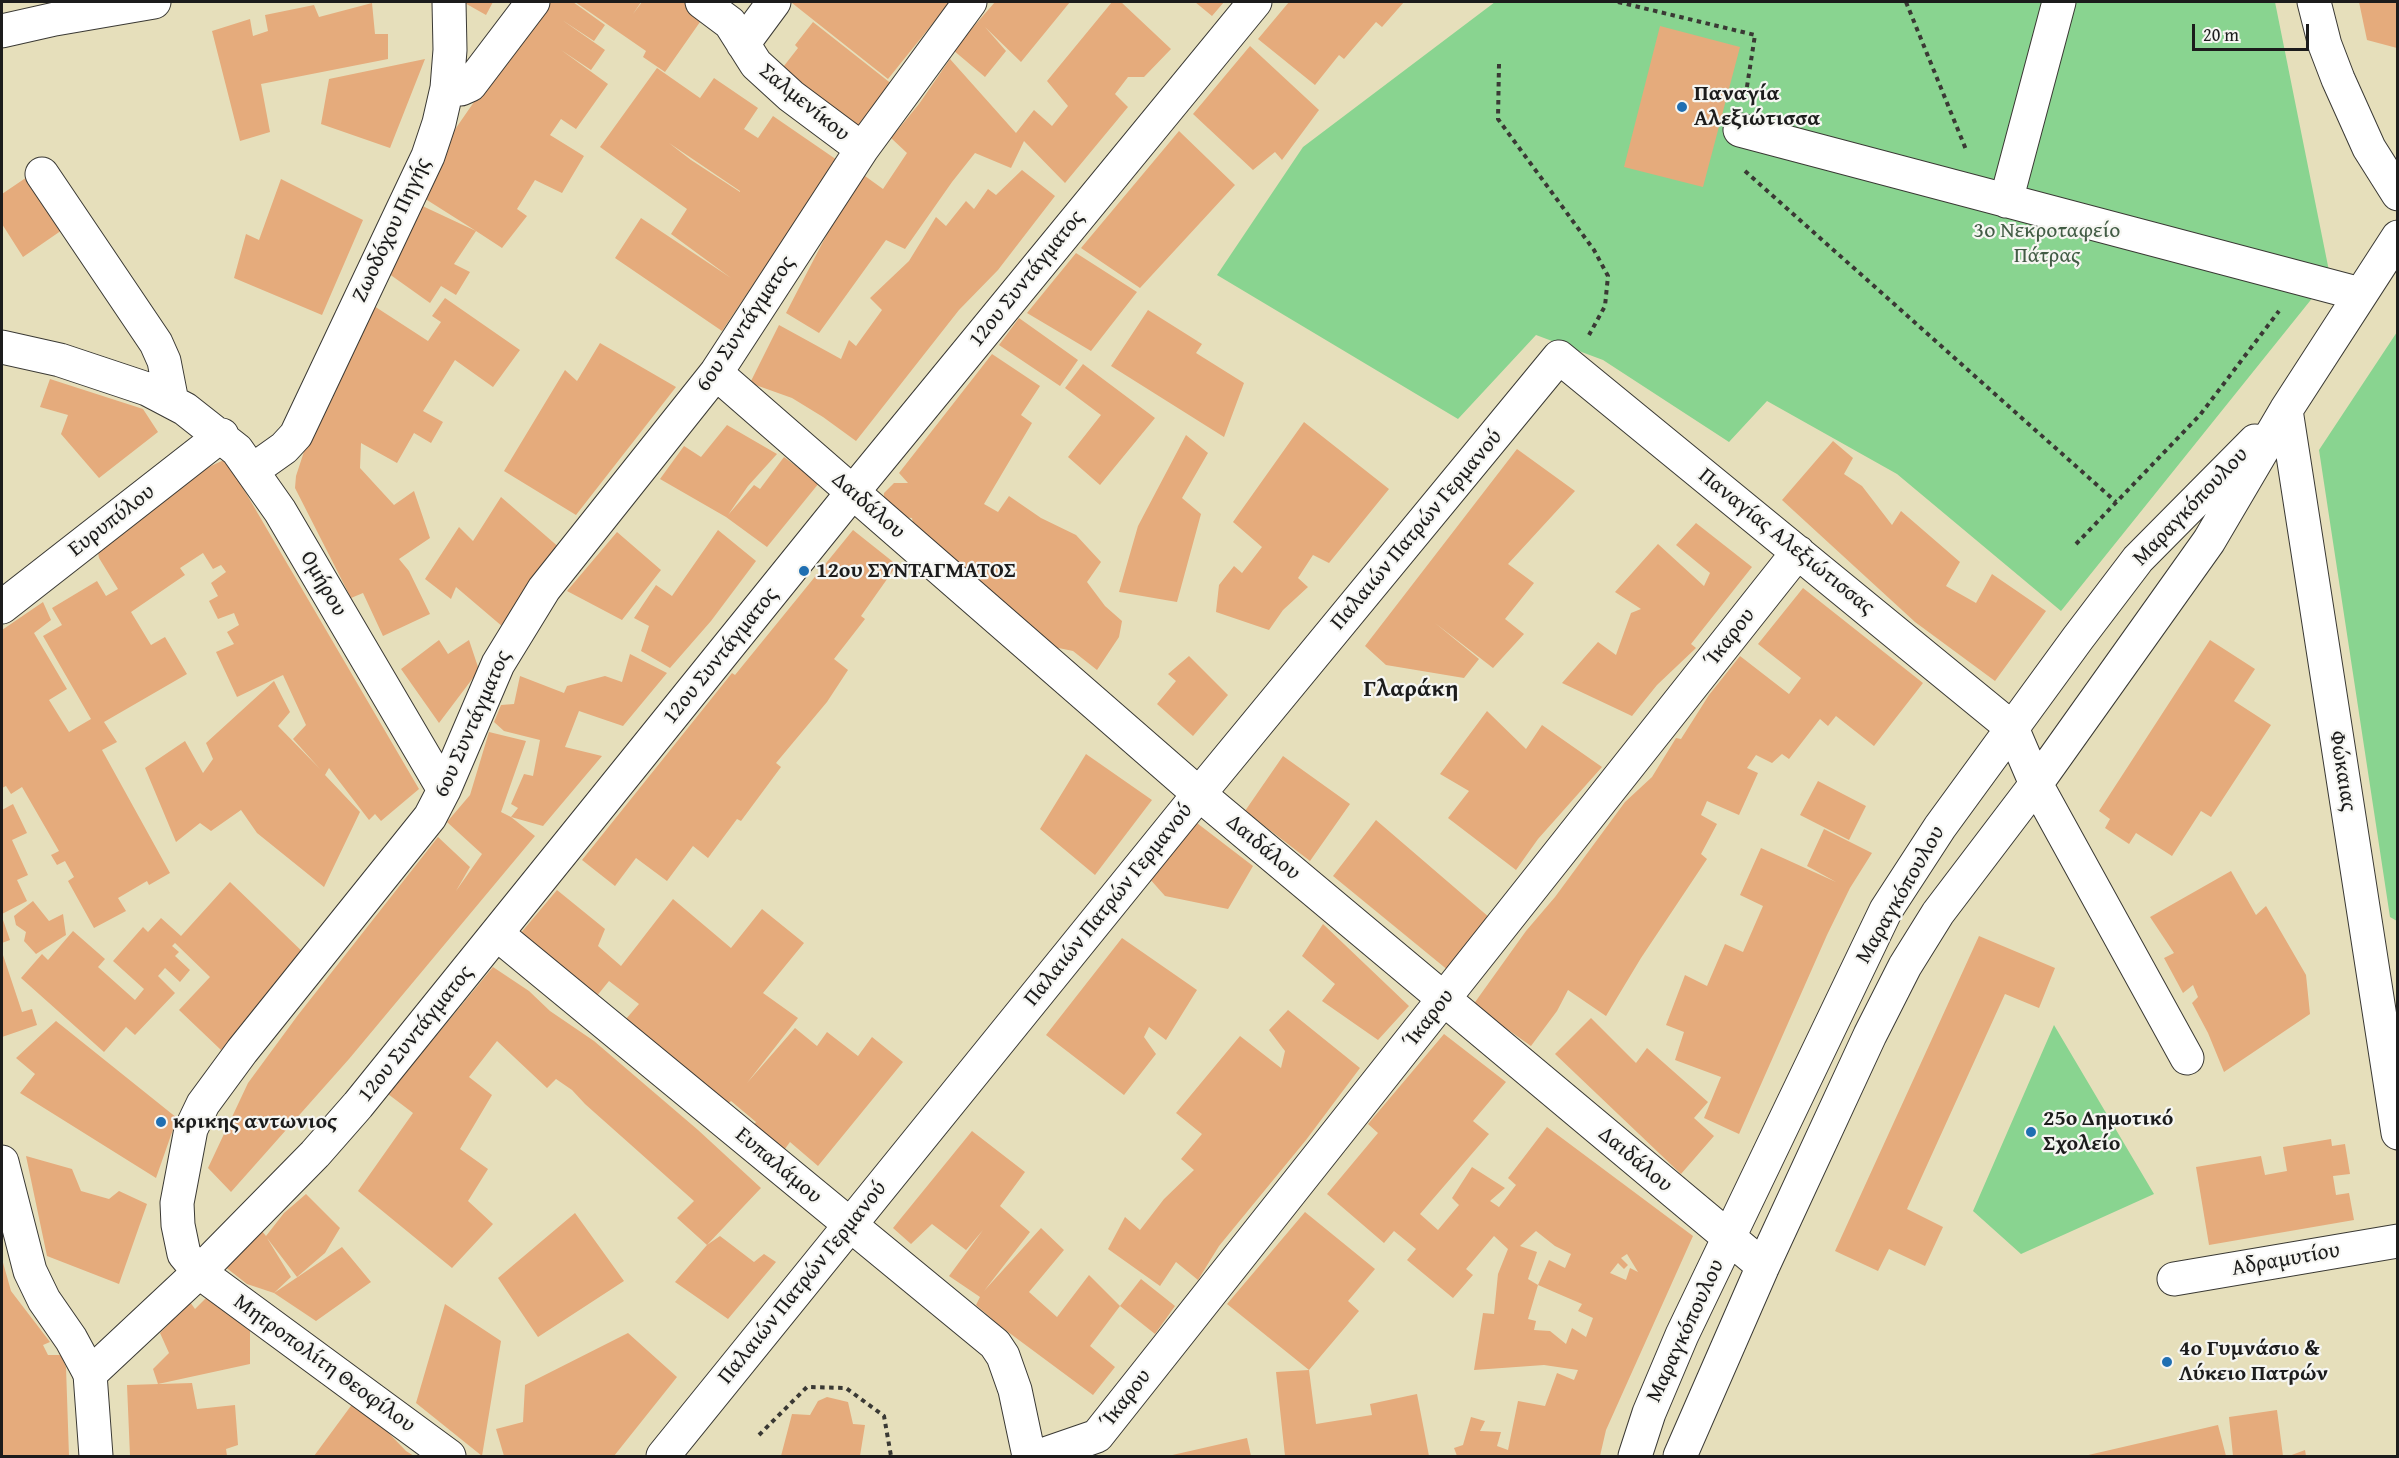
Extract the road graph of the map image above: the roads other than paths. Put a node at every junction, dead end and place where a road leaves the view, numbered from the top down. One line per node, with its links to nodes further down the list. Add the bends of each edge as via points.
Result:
1 (146, 2): 10 (street)
2 (449, 2): 12 (street, Ζωοδόχου Πηγής)
3 (533, 2): 12 (street, via 470,85)
4 (702, 2): 11 (street, Σαλμενίκου, via 730,23)
5 (774, 2): 11 (street)
6 (970, 2): 14 (street, 6ου Συντάγματος)
7 (1255, 2): 27 (street, 12ου Συντάγματος)
8 (2059, 2): 17 (street)
9 (2314, 2): 16 (street, via 2337,79 2369,148)
10 (2, 31)
11 (743, 44): 14 (street, Σαλμενίκου, via 756,64 791,96)
12 (447, 88): 26 (street, Ζωοδόχου Πηγής, via 428,156 296,435)
13 (1740, 130): 17 (street)
14 (862, 149): 22 (street, 6ου Συντάγματος)
15 (42, 174): 23 (street, via 156,343 164,361)
16 (2397, 194)
17 (1995, 198): 19 (street)
18 (2397, 237): 19 (street, Μαραγκόπουλου)
19 (2360, 294): 24 (street, Μαραγκόπουλου)
20 (2, 347): 23 (street, Ομήρου, via 97,371)
21 (1565, 362): 28 (street, Παναγίας Αλεξιώτισσας); 33 (street, Παλαιών Πατρών Γερμανού)
22 (716, 373): 27 (street, Δαιδάλου); 32 (street, 6ου Συντάγματος, via 544,589 498,664)
23 (172, 402): 25 (street, Ομήρου)
24 (2286, 410): 30 (street, Μαραγκόπουλου, via 2138,559); 31 (street, Μαραγκόπουλου, via 2209,541); 36 (street, Φώκαιας)
25 (222, 435): 26 (street, Ομήρου); 29 (street, Ευρυπύλου)
26 (253, 470): 32 (street, Ομήρου)
27 (852, 493): 33 (street, Δαιδάλου); 34 (street, 12ου Συντάγματος)
28 (1798, 552): 30 (street, Παναγίας Αλεξιώτισσας); 35 (street, Ίκαρου)
29 (2, 607)
30 (2012, 728): 31 (street); 41 (street, Μαραγκόπουλου, via 1886,910)
31 (2036, 784): 37 (street); 43 (street, Μαραγκόπουλου, via 1938,913 1905,966)
32 (444, 790): 44 (street, 6ου Συντάγματος, via 410,844 242,1051 197,1115 184,1157 177,1203 181,1248)
33 (1199, 794): 35 (street, Δαιδάλου); 40 (street, Παλαιών Πατρών Γερμανού)
34 (497, 934): 40 (street, Ευπαλάμου); 44 (street, 12ου Συντάγματος, via 315,1154)
35 (1444, 1000): 41 (street, Δαιδάλου); 51 (street, Ίκαρου, via 1097,1436)
36 (2388, 1006): 38 (street, Φώκαιας)
37 (2187, 1058)
38 (2397, 1132)
39 (2, 1162): 46 (street, via 30,1271)
40 (849, 1225): 49 (street, Παλαιών Πατρών Γερμανού); 50 (street, Ευπαλάμου, via 995,1344 1015,1390)
41 (1729, 1239): 43 (street, Δαιδάλου); 52 (street, Μαραγκόπουλου, via 1682,1335)
42 (2397, 1241): 45 (street, Αδραμυτίου)
43 (1763, 1266): 53 (street, Μαραγκόπουλου)
44 (199, 1272): 46 (street); 48 (street, Μητροπολίτη Θεοφίλου)
45 (2174, 1279)
46 (90, 1374): 47 (street)
47 (96, 1456)
48 (449, 1456)
49 (663, 1456)
50 (1029, 1456)
51 (1039, 1456)
52 (1635, 1456)
53 (1680, 1456)

